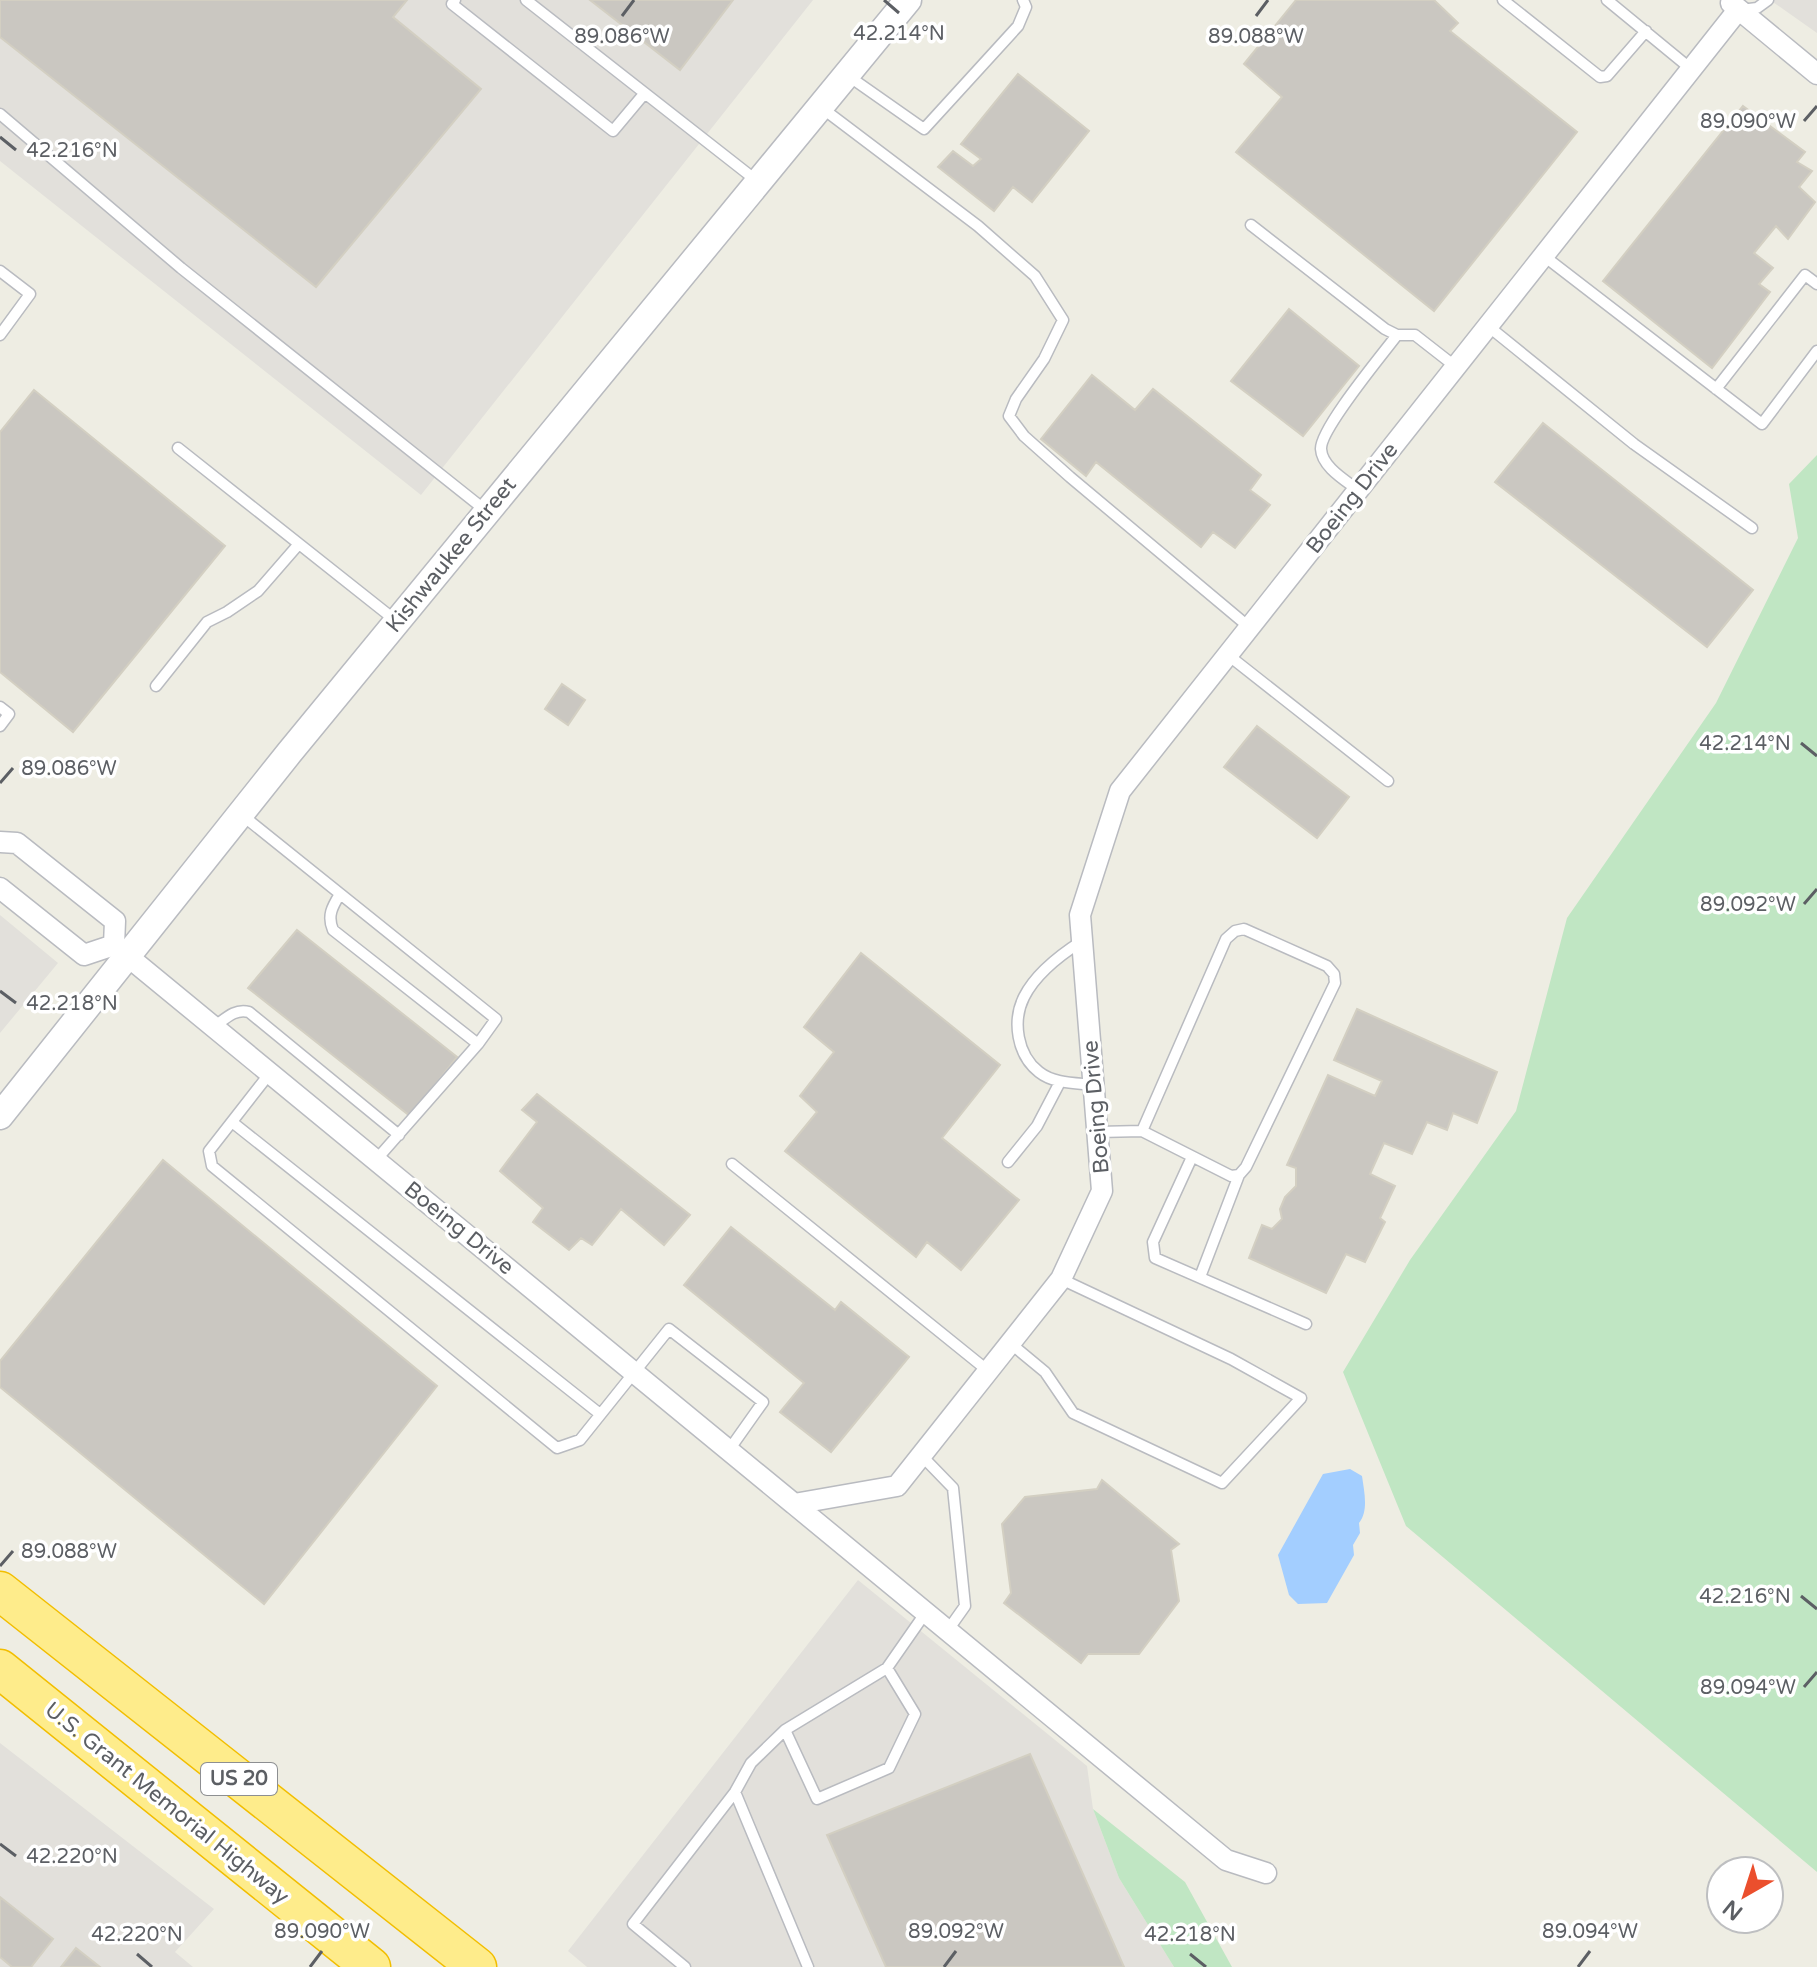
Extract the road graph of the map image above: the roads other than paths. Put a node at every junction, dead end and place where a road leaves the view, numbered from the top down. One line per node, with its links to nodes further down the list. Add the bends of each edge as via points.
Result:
1 (455, 0): 13 (lane, via 452,4 613,131)
2 (526, 0): 13 (lane)
3 (908, 0): 11 (street, Kishwaukee Street)
4 (1023, 0): 11 (lane, via 1026,7 1018,26 924,129)
5 (1503, 0): 9 (lane, via 1600,77 1607,76)
6 (1607, 0): 9 (lane)
7 (1768, 0): 8 (lane, via 1757,8)
8 (1733, 5): 10 (street, Boeing Drive); 12 (street)
9 (1646, 31): 10 (lane)
10 (1691, 69): 18 (street, Boeing Drive)
11 (845, 74): 14 (street, Kishwaukee Street)
12 (1817, 74)
13 (644, 94): 16 (lane)
14 (819, 106): 16 (street, Kishwaukee Street); 33 (lane, via 978,226 1035,276 1063,320 1009,416 1070,477)
15 (0, 114): 29 (lane, via 181,268)
16 (757, 181): 29 (street, Kishwaukee Street)
17 (1251, 225): 23 (lane)
18 (1544, 256): 21 (street, Boeing Drive); 26 (lane)
19 (0, 271): 22 (lane, via 30,294)
20 (1817, 284): 26 (lane, via 1805,275)
21 (1488, 326): 25 (street, Boeing Drive); 30 (lane, via 1634,444)
22 (0, 335)
23 (1397, 335): 25 (lane, via 1415,335); 28 (lane, via 1327,429 1321,448 1334,471)
24 (1817, 351): 26 (lane, via 1762,424)
25 (1456, 367): 28 (street, Boeing Drive)
26 (1716, 389)
27 (178, 448): 31 (lane)
28 (1358, 490): 33 (street, Boeing Drive)
29 (487, 511): 32 (street, Kishwaukee Street)
30 (1752, 528)
31 (298, 545): 32 (lane); 35 (lane, via 258,591 207,622)
32 (396, 621): 39 (street, Kishwaukee Street)
33 (1249, 627): 34 (street, Boeing Drive)
34 (1228, 655): 38 (lane); 43 (street, Boeing Drive, via 1120,791 1080,915)
35 (156, 686)
36 (0, 707): 37 (lane, via 9,714)
37 (0, 726)
38 (1388, 781)
39 (240, 814): 42 (lane); 44 (street, Kishwaukee Street)
40 (0, 842): 44 (street, via 17,843 115,921)
41 (0, 888): 44 (street, via 84,955)
42 (340, 894): 46 (lane, via 331,910 333,930); 46 (lane, via 499,1016)
43 (1082, 941): 48 (lane, via 1047,968 1024,996 1016,1020 1021,1046 1038,1072); 49 (street, Boeing Drive)
44 (121, 950): 45 (street, Boeing Drive); 50 (street, Kishwaukee Street)
45 (214, 1027): 47 (street, Boeing Drive); 54 (lane, via 233,1013 249,1012)
46 (478, 1044): 54 (lane)
47 (270, 1073): 51 (lane); 56 (street, Boeing Drive)
48 (1060, 1082): 49 (lane); 57 (lane, via 1037,1126)
49 (1094, 1085): 53 (street, Boeing Drive)
50 (0, 1116)
51 (232, 1122): 66 (lane); 66 (lane, via 209,1151 212,1166 557,1448 580,1440)
52 (1142, 1131): 53 (lane); 55 (lane); 59 (lane, via 1226,939 1244,929 1316,961 1334,974 1335,983)
53 (1098, 1132): 61 (street, Boeing Drive, via 1102,1191)
54 (399, 1135): 56 (lane)
55 (1192, 1157): 59 (lane); 60 (lane, via 1152,1249 1155,1258)
56 (376, 1160): 65 (street, Boeing Drive)
57 (1008, 1162)
58 (732, 1164): 64 (lane)
59 (1239, 1175): 60 (lane)
60 (1200, 1277): 62 (lane)
61 (1061, 1279): 63 (street, Boeing Drive); 63 (lane, via 1301,1398 1222,1483 1073,1413 1045,1372)
62 (1306, 1324)
63 (1009, 1342): 64 (street, Boeing Drive)
64 (987, 1370): 68 (street, Boeing Drive)
65 (635, 1373): 66 (lane); 67 (street, Boeing Drive); 67 (lane, via 669,1329 763,1402)
66 (600, 1414)
67 (729, 1450): 69 (street, Boeing Drive)
68 (921, 1455): 69 (street, Boeing Drive, via 897,1486); 72 (lane, via 953,1488 965,1606)
69 (794, 1504): 71 (street)
70 (0, 1591): 79 (highway, US 20)
71 (926, 1612): 72 (street); 73 (lane)
72 (948, 1630): 77 (street, via 1226,1860)
73 (887, 1668): 75 (lane); 75 (lane, via 915,1714 889,1768 817,1799)
74 (0, 1669): 78 (highway, U.S. Grant Memorial Highway / US 20)
75 (785, 1730): 76 (lane, via 751,1763)
76 (735, 1792): 80 (lane, via 633,1924); 81 (lane)
77 (1266, 1873)
78 (371, 1967)
79 (477, 1967)
80 (685, 1967)
81 (808, 1967)

